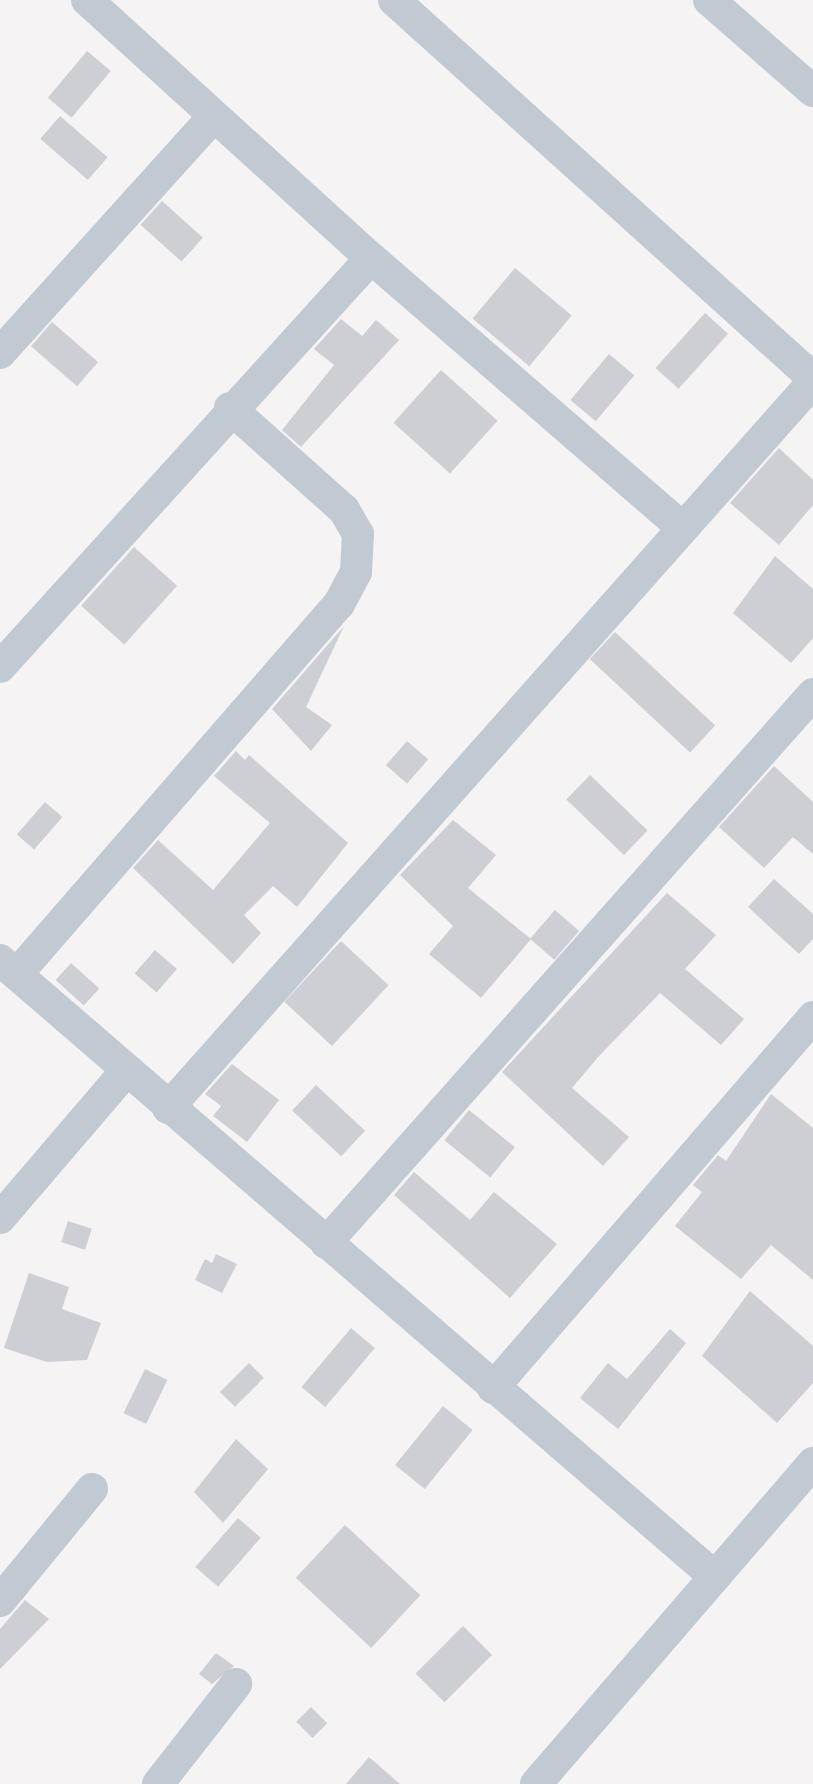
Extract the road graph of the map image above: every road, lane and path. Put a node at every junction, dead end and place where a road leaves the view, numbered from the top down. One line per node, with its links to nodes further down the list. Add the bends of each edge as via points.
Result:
1 (87, 0): 5 (street)
2 (394, 0): 8 (street)
3 (709, 0): 4 (street)
4 (813, 91)
5 (213, 117): 6 (street); 7 (street)
6 (370, 258): 9 (street); 10 (street)
7 (0, 353)
8 (813, 380): 10 (street)
9 (230, 408): 11 (street); 13 (street, via 344,510 358,534 356,572 338,604)
10 (679, 525): 16 (street)
11 (0, 667)
12 (813, 694): 18 (street)
13 (8, 967): 15 (street)
14 (813, 1017): 19 (street)
15 (125, 1072): 16 (street); 17 (street)
16 (168, 1108): 18 (street)
17 (0, 1218)
18 (326, 1243): 19 (street)
19 (493, 1388): 22 (street)
20 (813, 1463): 22 (street)
21 (92, 1489): 23 (street)
22 (715, 1577): 26 (street)
23 (0, 1601)
24 (236, 1684): 25 (street)
25 (158, 1784)
26 (536, 1784)

